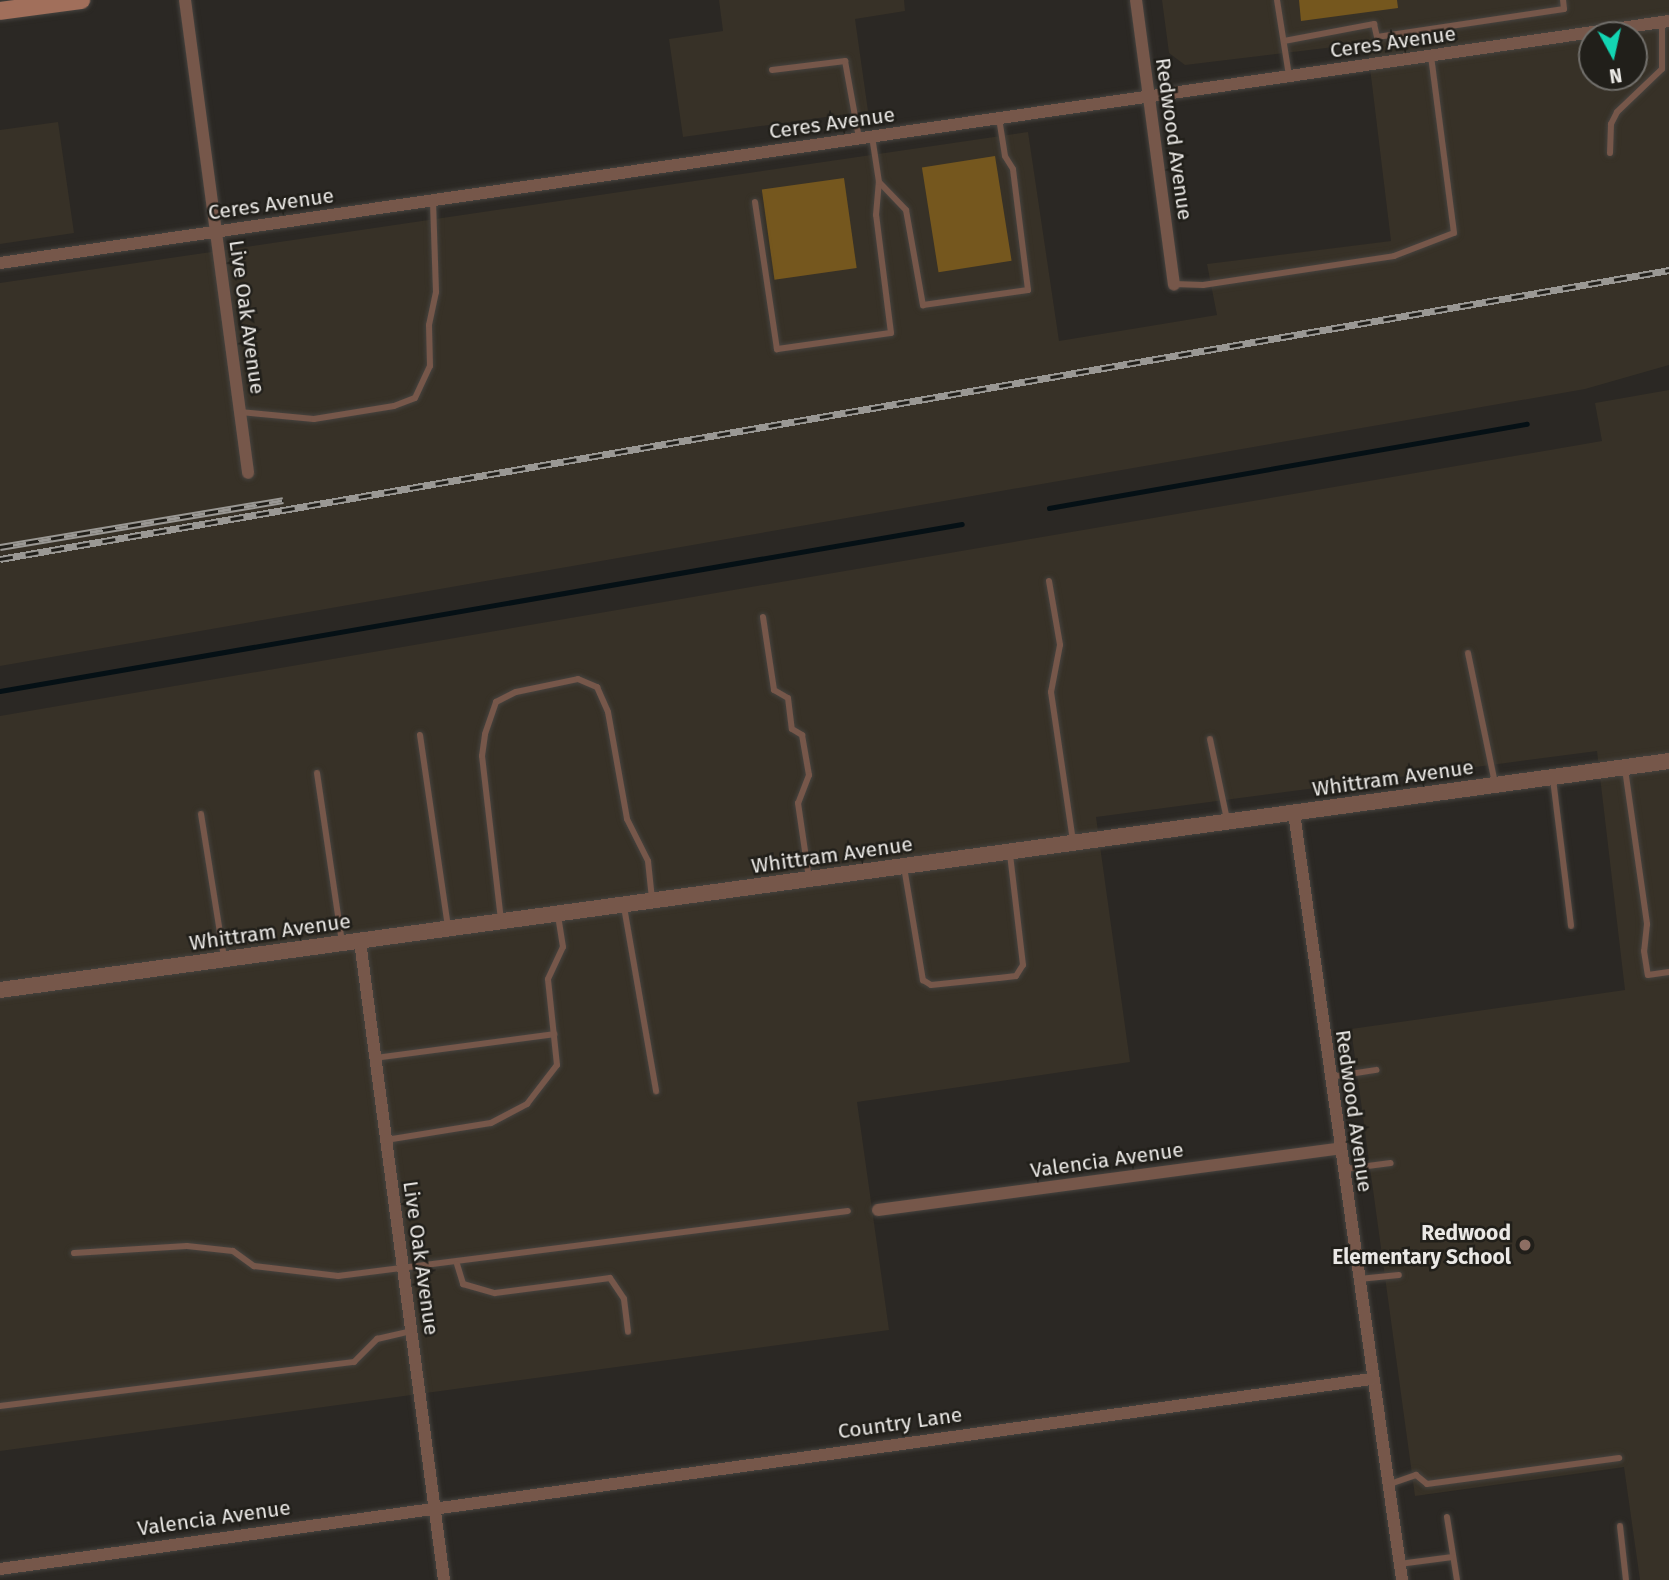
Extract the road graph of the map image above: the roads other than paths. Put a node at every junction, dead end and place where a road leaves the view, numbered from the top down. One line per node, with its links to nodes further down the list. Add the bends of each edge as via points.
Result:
1 (81, 0): 6 (main road)
2 (185, 0): 19 (street, Live Oak Avenue)
3 (1136, 0): 12 (street, Redwood Avenue)
4 (1276, 0): 8 (lane)
5 (1563, 0): 8 (lane, via 1564,9 1377,37 1374,24)
6 (0, 11)
7 (1666, 22): 9 (street, Ceres Avenue); 15 (lane, via 1662,69 1617,112 1611,124)
8 (1284, 41): 11 (lane)
9 (1431, 55): 11 (street, Ceres Avenue); 21 (lane, via 1454,233 1394,256 1203,285)
10 (772, 70): 14 (lane, via 845,61)
11 (1289, 76): 12 (street, Ceres Avenue)
12 (1148, 96): 13 (street, Ceres Avenue); 21 (street, Redwood Avenue)
13 (999, 118): 14 (street, Ceres Avenue); 16 (lane, via 1005,156 1013,169 1028,289 923,305 906,210)
14 (866, 137): 16 (lane); 17 (street, Ceres Avenue)
15 (1610, 153)
16 (879, 182): 18 (lane, via 876,215 891,333 777,349)
17 (433, 200): 19 (street, Ceres Avenue); 22 (lane, via 436,292 429,325 430,366 415,398 394,406 314,419)
18 (755, 202)
19 (216, 231): 20 (street, Ceres Avenue); 22 (street, Live Oak Avenue)
20 (0, 262)
21 (1174, 284)
22 (240, 412): 23 (street, Live Oak Avenue)
23 (248, 473)
24 (1049, 581): 37 (lane, via 1059,645 1051,692)
25 (763, 617): 40 (lane, via 774,690 788,698 792,729 802,735 809,775 799,803)
26 (1468, 653): 33 (lane)
27 (420, 735): 46 (lane)
28 (1210, 739): 36 (lane)
29 (1669, 761): 30 (street, Whittram Avenue)
30 (1625, 767): 32 (street, Whittram Avenue); 50 (lane, via 1647,924 1644,951 1648,975)
31 (317, 773): 48 (lane)
32 (1553, 777): 33 (street, Whittram Avenue); 45 (lane)
33 (1495, 785): 34 (street, Whittram Avenue)
34 (1294, 813): 36 (street, Whittram Avenue); 55 (street, Redwood Avenue)
35 (201, 814): 49 (lane)
36 (1227, 822): 37 (street, Whittram Avenue)
37 (1073, 843): 38 (street, Whittram Avenue)
38 (1010, 852): 39 (street, Whittram Avenue); 39 (lane, via 1023,965 1016,975 999,978 931,985 923,980)
39 (904, 866): 40 (street, Whittram Avenue)
40 (810, 880): 41 (street, Whittram Avenue)
41 (652, 901): 42 (street, Whittram Avenue); 44 (lane, via 648,861 626,818 608,712 597,687 578,679 516,692 496,702 485,734 482,756)
42 (623, 905): 43 (street, Whittram Avenue); 56 (lane)
43 (558, 914): 44 (street, Whittram Avenue); 52 (lane, via 563,947 548,979)
44 (501, 922): 46 (street, Whittram Avenue)
45 (1571, 926)
46 (448, 929): 47 (street, Whittram Avenue)
47 (360, 941): 48 (street, Whittram Avenue); 53 (street, Live Oak Avenue)
48 (342, 944): 49 (street, Whittram Avenue)
49 (224, 960): 51 (street, Whittram Avenue)
50 (1669, 972)
51 (0, 990)
52 (554, 1034): 53 (lane); 57 (lane, via 557,1065 527,1104 491,1123)
53 (375, 1058): 57 (street, Live Oak Avenue)
54 (1376, 1070): 55 (lane)
55 (1330, 1077): 58 (street, Redwood Avenue)
56 (656, 1091)
57 (386, 1140): 65 (street, Live Oak Avenue)
58 (1340, 1148): 60 (street, Redwood Avenue); 61 (street, Valencia Avenue)
59 (1391, 1163): 60 (lane)
60 (1343, 1169): 67 (street, Redwood Avenue)
61 (878, 1210)
62 (848, 1211): 64 (lane)
63 (74, 1254): 65 (lane, via 187,1246 233,1251 254,1266 302,1273)
64 (457, 1264): 65 (lane); 69 (lane, via 463,1284 495,1293 610,1278 624,1299)
65 (403, 1271): 68 (street, Live Oak Avenue)
66 (1399, 1275): 67 (lane)
67 (1357, 1279): 70 (street, Redwood Avenue)
68 (411, 1331): 71 (lane, via 377,1339 354,1362); 74 (street, Live Oak Avenue)
69 (628, 1332)
70 (1371, 1379): 73 (street, Redwood Avenue); 74 (street, Country Lane)
71 (0, 1406)
72 (1619, 1458): 73 (lane, via 1427,1484 1416,1475)
73 (1387, 1485): 78 (street, Redwood Avenue)
74 (434, 1506): 79 (street, Valencia Avenue); 80 (street, Live Oak Avenue)
75 (1447, 1517): 77 (lane)
76 (1620, 1526): 83 (lane)
77 (1453, 1557): 78 (lane); 82 (lane)
78 (1399, 1564): 81 (street, Redwood Avenue)
79 (0, 1569)
80 (444, 1580)
81 (1402, 1580)
82 (1457, 1580)
83 (1626, 1580)

